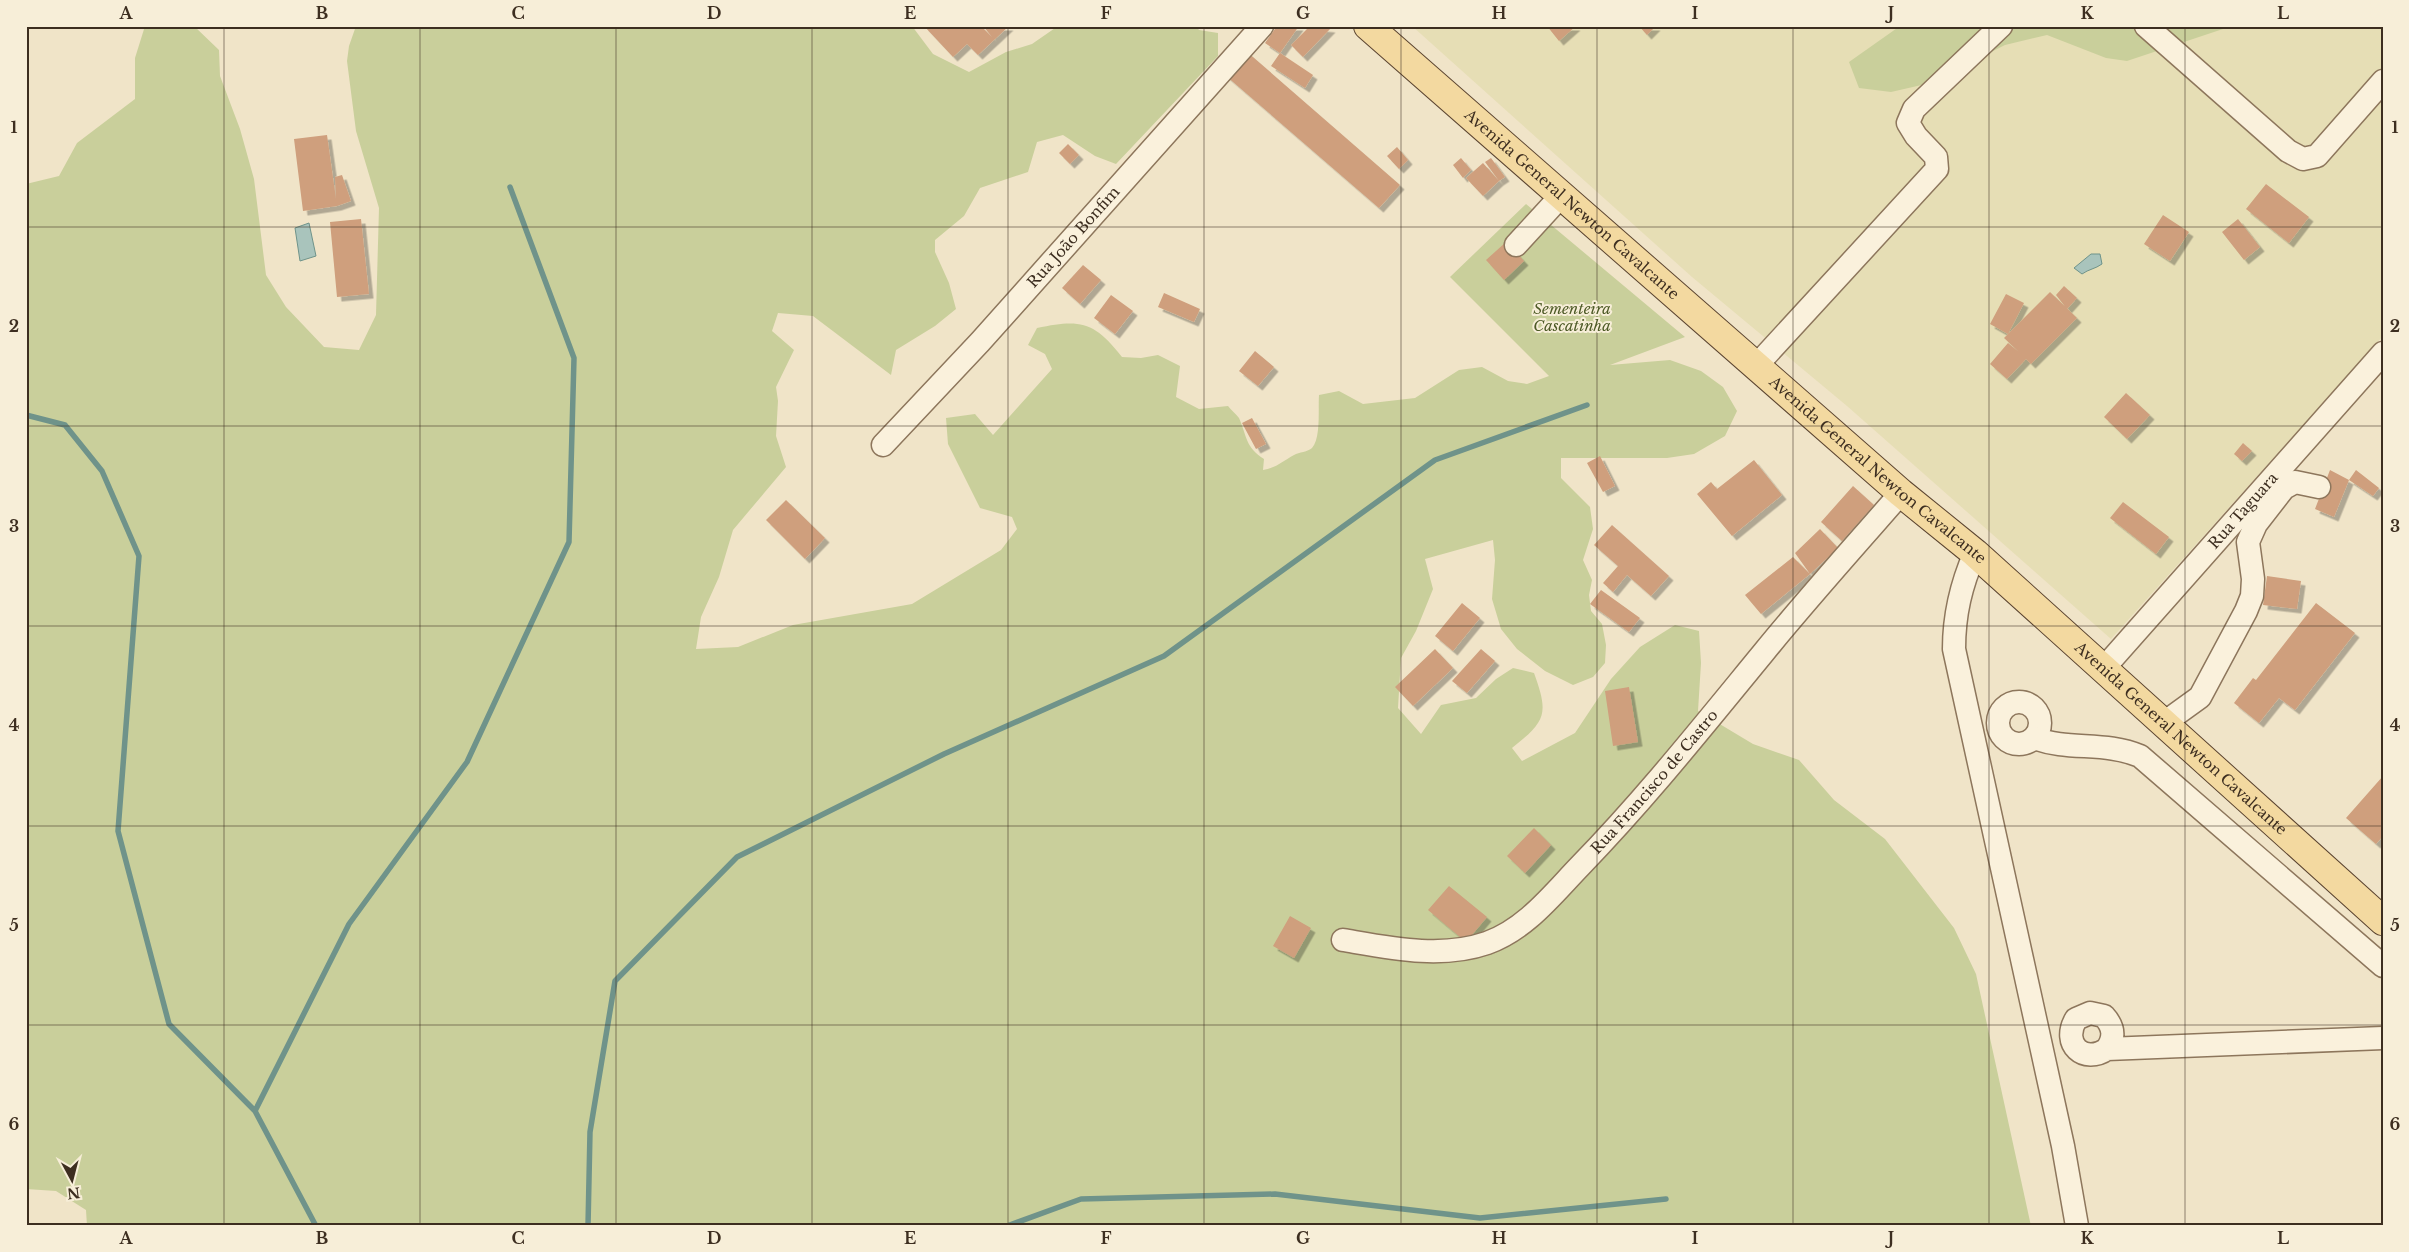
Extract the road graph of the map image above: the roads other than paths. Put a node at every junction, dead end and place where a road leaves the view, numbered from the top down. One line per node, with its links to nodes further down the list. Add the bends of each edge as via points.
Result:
1 (1262, 26): 10 (street, Rua João Bonfim, via 980,342)
2 (1368, 26): 6 (main road, Avenida General Newton Cavalcante)
3 (2001, 26): 9 (street, via 1914,109 1908,123 1936,157 1937,169)
4 (2146, 26): 5 (street, via 2288,151 2304,158 2317,156)
5 (2383, 81)
6 (1561, 196): 7 (street); 9 (main road, Avenida General Newton Cavalcante)
7 (1516, 245)
8 (2383, 353): 14 (street, Rua Taguara)
9 (1756, 366): 12 (main road, Avenida General Newton Cavalcante)
10 (883, 445)
11 (2319, 486): 15 (street, via 2295,482 2284,488 2256,524 2248,542 2253,579 2252,596 2246,611 2200,697)
12 (1901, 493): 13 (main road, Avenida General Newton Cavalcante); 18 (street, Rua Francisco de Castro, via 1766,650 1657,784 1547,901 1521,924 1486,943 1456,950 1402,950)
13 (1975, 553): 14 (main road, Avenida General Newton Cavalcante); 22 (street, via 1956,605 1954,649 2063,1146)
14 (2104, 668): 15 (main road, Avenida General Newton Cavalcante)
15 (2164, 723): 17 (main road, Avenida General Newton Cavalcante)
16 (2034, 738): 19 (street, via 2067,746 2105,746 2140,756)
17 (2383, 921)
18 (1343, 940)
19 (2383, 966)
20 (2383, 1038): 21 (street)
21 (2107, 1049)
22 (2077, 1226)

